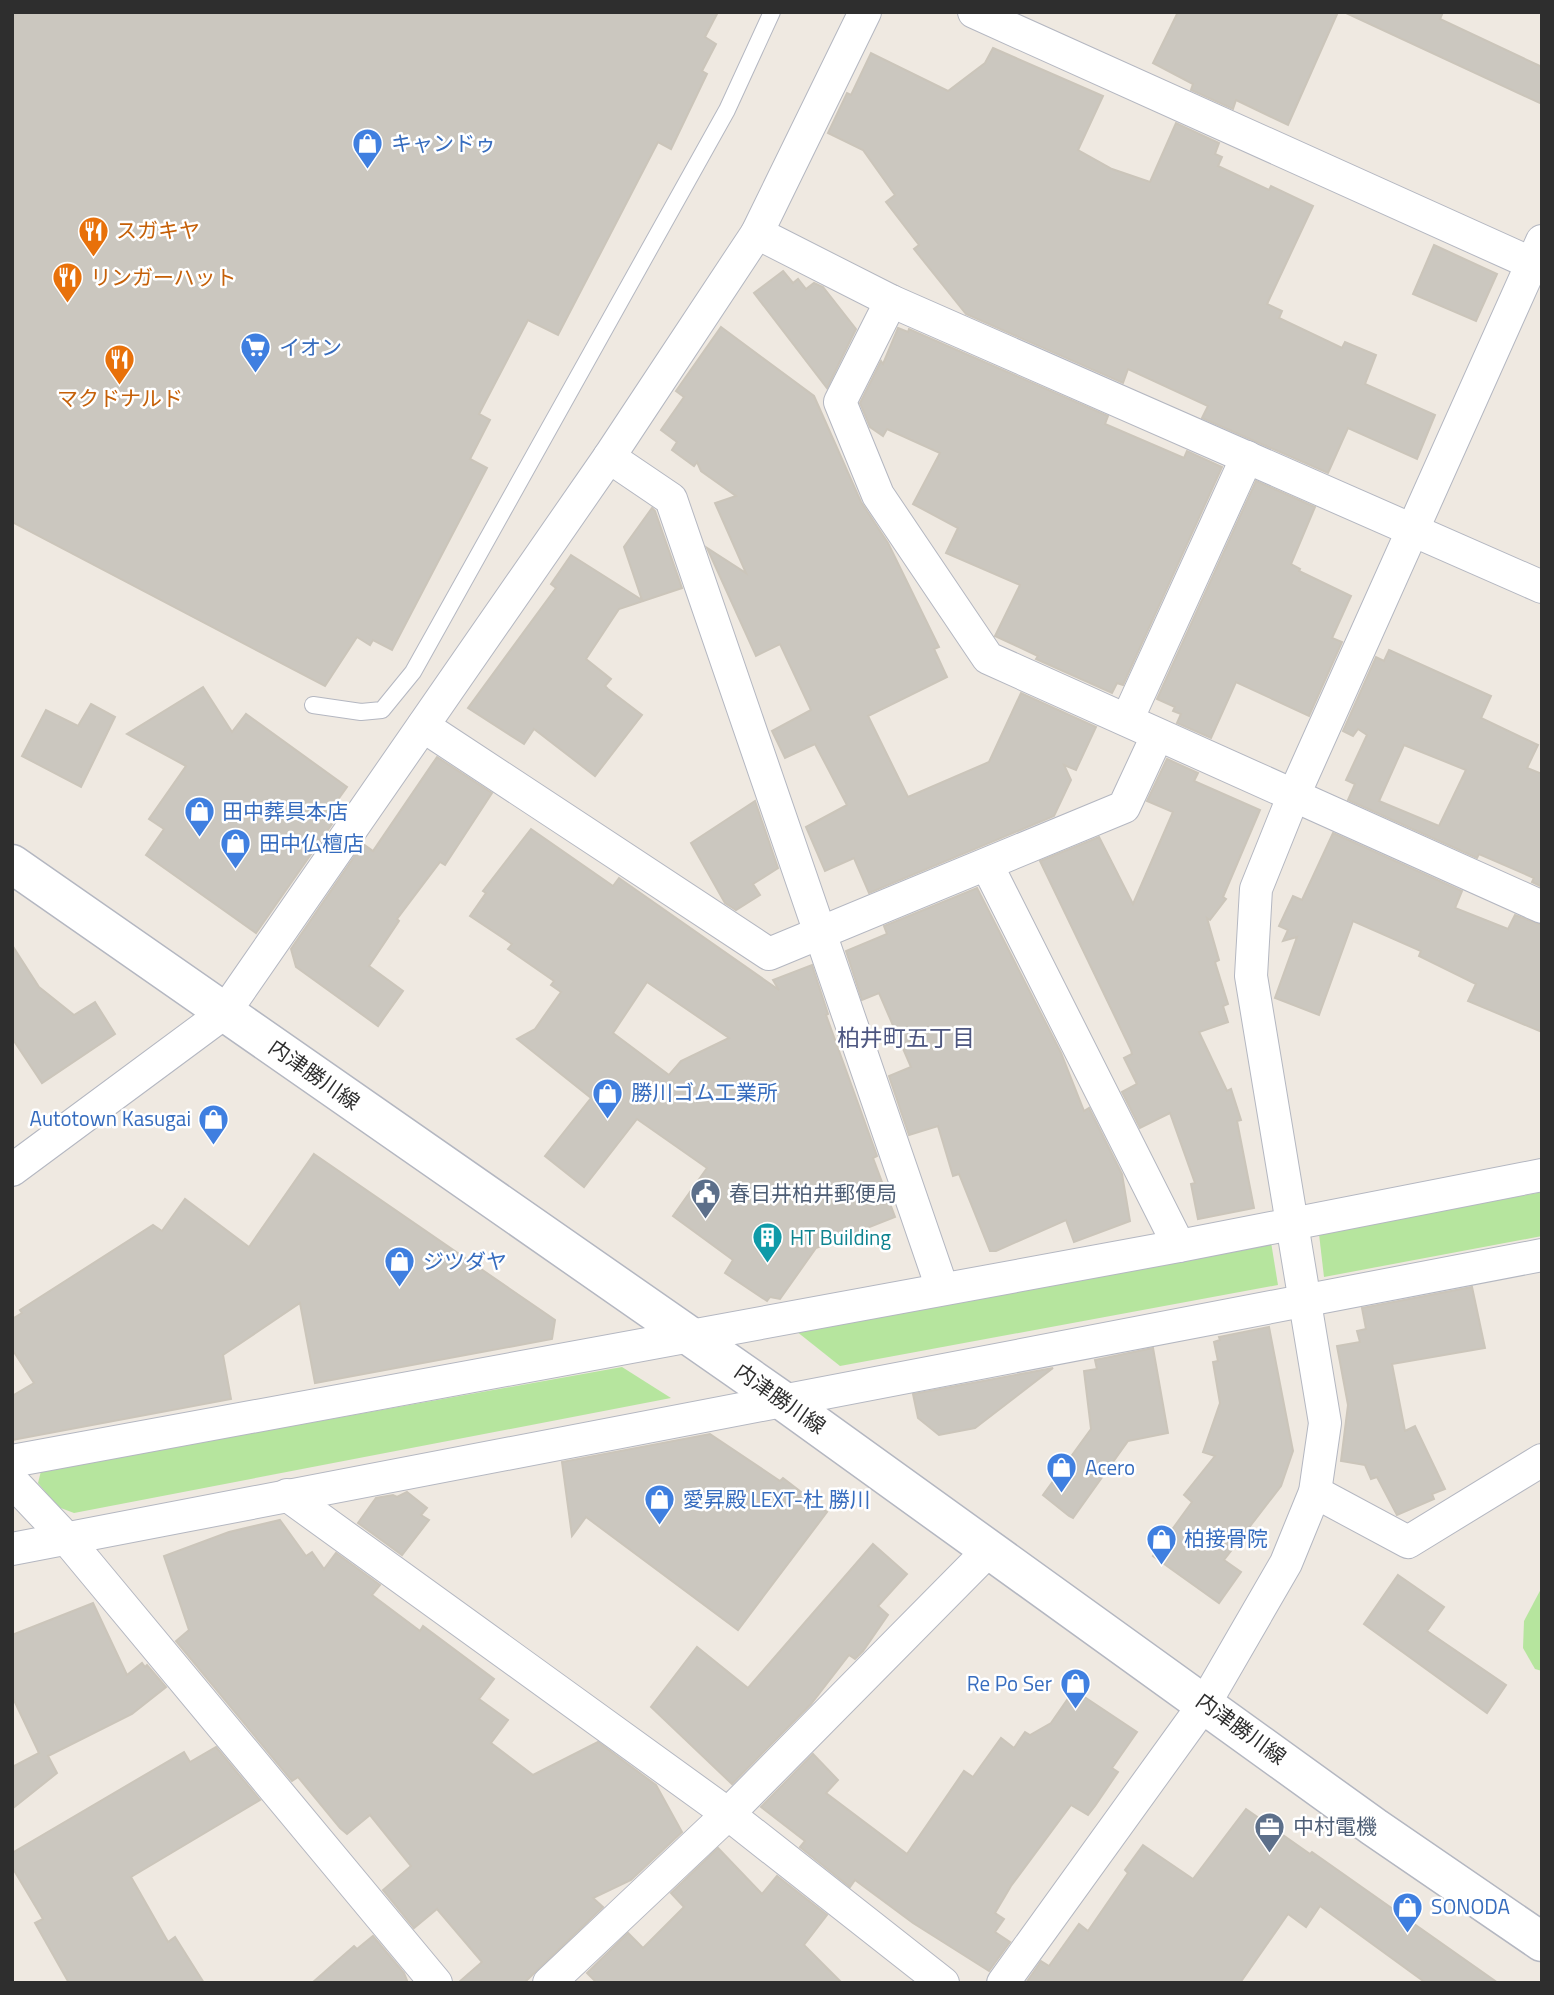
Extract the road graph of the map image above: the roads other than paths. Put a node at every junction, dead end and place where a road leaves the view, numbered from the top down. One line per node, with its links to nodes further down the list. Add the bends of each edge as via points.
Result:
1 (772, 12): 11 (lane, via 727,110 413,673 382,710 361,712)
2 (865, 12): 4 (street)
3 (974, 12): 5 (street)
4 (757, 233): 6 (street); 7 (street)
5 (1539, 257): 9 (street)
6 (891, 301): 8 (street); 12 (street, via 840,402 878,495 988,659)
7 (609, 457): 13 (street); 19 (street, via 671,499)
8 (1247, 457): 9 (street); 12 (street)
9 (1413, 530): 10 (street); 15 (street)
10 (1542, 587)
11 (313, 705)
12 (1127, 720): 14 (street)
13 (424, 726): 19 (street, via 769,954); 20 (street)
14 (1157, 736): 15 (street); 17 (street, via 1124,807)
15 (1293, 797): 18 (street); 23 (street, via 1256,889 1251,976)
16 (12, 864): 20 (main road, 内津勝川線)
17 (987, 865): 19 (street); 24 (street)
18 (1542, 907)
19 (819, 935): 26 (street)
20 (225, 1013): 21 (street); 28 (main road, 内津勝川線)
21 (12, 1170)
22 (1542, 1175): 23 (street)
23 (1293, 1223): 24 (street); 27 (street)
24 (1179, 1246): 26 (street)
25 (1542, 1255): 27 (street)
26 (942, 1288): 28 (street)
27 (1304, 1301): 29 (street); 33 (street, via 1325,1423)
28 (691, 1336): 29 (main road, 内津勝川線); 31 (street)
29 (783, 1401): 34 (street); 37 (main road, 内津勝川線)
30 (1542, 1460): 33 (street, via 1408,1542)
31 (12, 1461)
32 (12, 1481): 35 (street)
33 (1315, 1492): 38 (street, via 1286,1563)
34 (287, 1495): 35 (street); 39 (street)
35 (66, 1538): 36 (street); 41 (street)
36 (12, 1549)
37 (989, 1550): 38 (main road, 内津勝川線); 39 (street)
38 (1205, 1703): 40 (main road, 内津勝川線); 44 (street)
39 (728, 1814): 42 (street); 43 (street)
40 (1542, 1942)
41 (436, 1983)
42 (549, 1983)
43 (943, 1983)
44 (1003, 1983)

